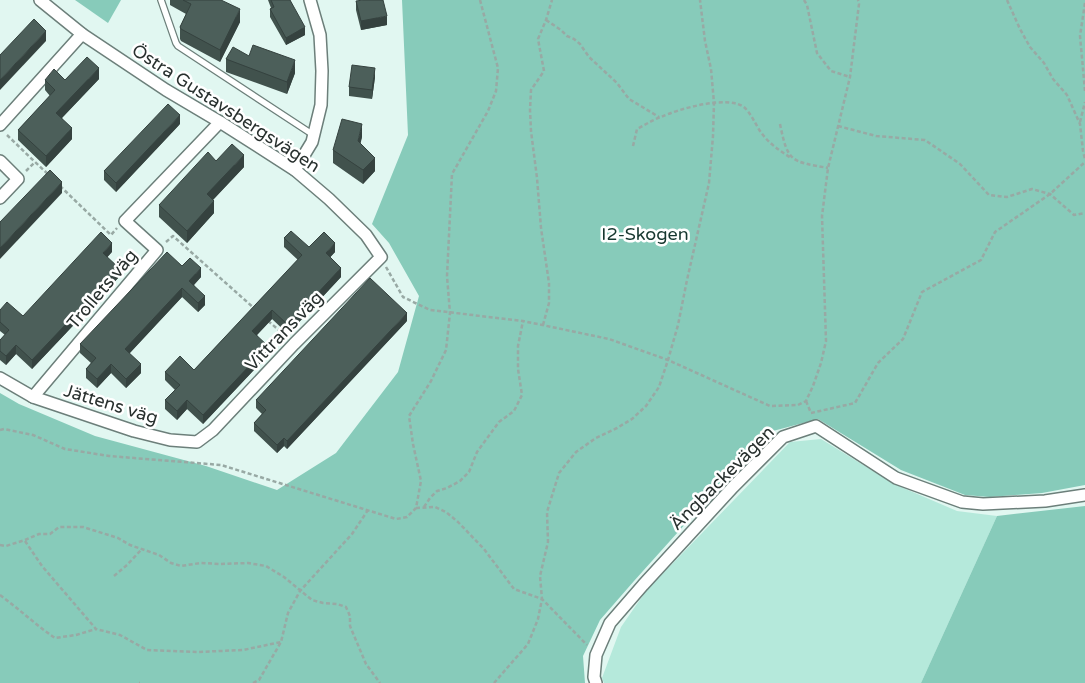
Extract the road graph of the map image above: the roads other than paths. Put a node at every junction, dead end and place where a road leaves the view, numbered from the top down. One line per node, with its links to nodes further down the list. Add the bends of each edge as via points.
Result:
1 (40, 0): 4 (street, Östra Gustavsbergsvägen)
2 (160, 0): 7 (lane, Östra Gustavsbergsvägen, via 178,46)
3 (310, 0): 7 (street, via 320,35 322,72 321,105)
4 (82, 34): 5 (street, Östra Gustavsbergsvägen); 6 (street)
5 (220, 122): 9 (street, Östra Gustavsbergsvägen); 13 (street, Trollets väg, via 125,221 157,250)
6 (0, 124)
7 (315, 136): 9 (street)
8 (0, 161): 10 (street, via 18,179)
9 (295, 170): 11 (street, Östra Gustavsbergsvägen, via 366,235)
10 (0, 198)
11 (381, 257): 14 (street, Vittrans väg)
12 (0, 378): 13 (street, Jättens väg)
13 (32, 397): 14 (street, Jättens väg, via 134,432 170,440 197,442)
14 (213, 430)
15 (1085, 495): 16 (street, Ängbackevägen, via 1045,502 962,502 896,478 816,426 783,437 733,487 610,623 596,655)
16 (596, 683)

